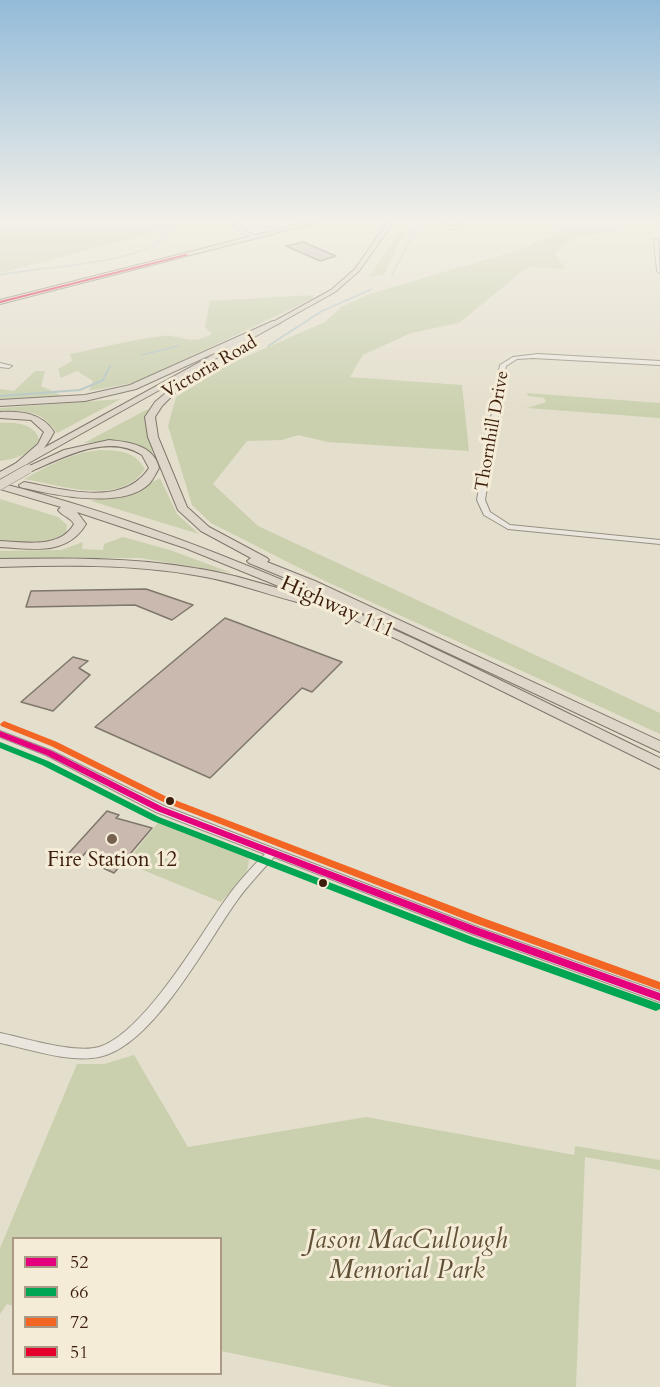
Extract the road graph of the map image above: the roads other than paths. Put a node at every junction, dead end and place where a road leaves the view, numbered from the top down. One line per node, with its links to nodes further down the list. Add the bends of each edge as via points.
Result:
1 (56, 288): 4 (main road)
2 (336, 288): 5 (main road, Victoria Road)
3 (345, 288): 9 (main road, Victoria Road)
4 (0, 302)
5 (276, 323): 10 (highway, via 125,390 85,398); 12 (main road, Victoria Road)
6 (660, 363): 15 (street, Thornhill Drive, via 538,356 507,361 503,365 481,500 487,513 508,526)
7 (0, 366): 8 (street)
8 (9, 366)
9 (174, 390): 12 (main road, Victoria Road); 18 (highway, via 150,417 153,437 182,508 219,538)
10 (0, 403)
11 (0, 415): 12 (highway, via 33,418 49,432)
12 (24, 467): 13 (main road, Victoria Road, bridge); 14 (highway, via 74,449 115,444 144,452 152,459 154,468 142,483 111,494 86,496)
13 (0, 480): 14 (highway, Highway 111)
14 (24, 489): 16 (highway, via 74,515 79,527 68,538 50,544); 18 (highway, Highway 111, via 176,532); 19 (highway, Highway 111, via 207,552)
15 (660, 542)
16 (0, 544)
17 (0, 563): 19 (highway, via 123,564 182,569 232,578)
18 (310, 584): 21 (highway, Highway 111)
19 (390, 632): 22 (highway, Highway 111)
20 (0, 734): 23 (street, via 49,753 160,809)
21 (660, 747)
22 (660, 764)
23 (272, 853): 24 (street); 25 (street, via 125,1041 109,1049 82,1053)
24 (660, 997)
25 (0, 1038)

